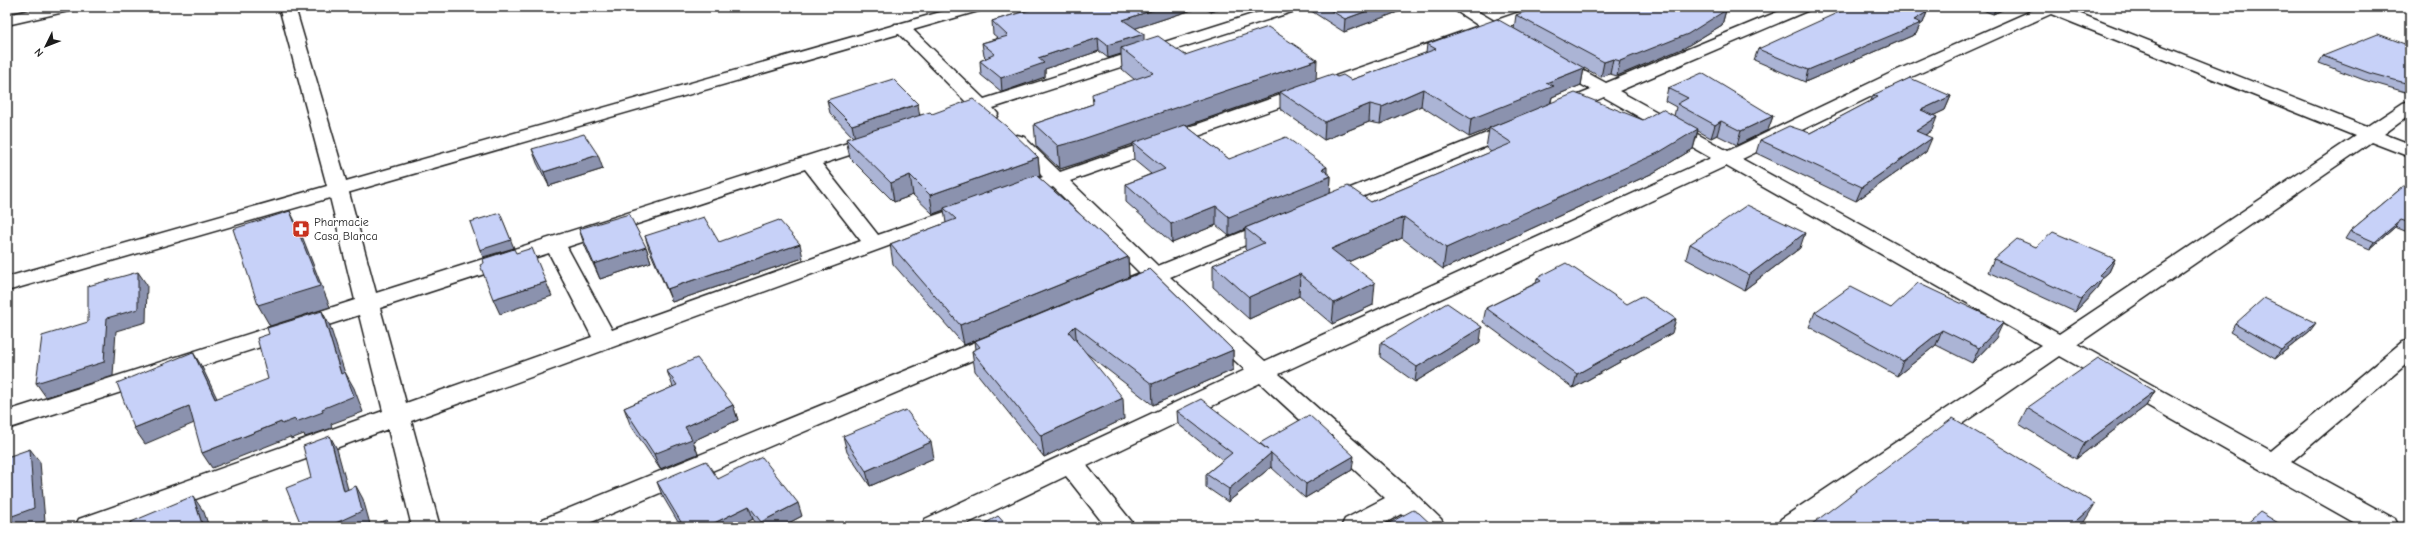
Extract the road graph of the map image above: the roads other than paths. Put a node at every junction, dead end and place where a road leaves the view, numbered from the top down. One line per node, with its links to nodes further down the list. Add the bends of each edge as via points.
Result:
1 (67, 7): 9 (street)
2 (287, 7): 24 (street)
3 (976, 7): 11 (street)
4 (1292, 7): 15 (street)
5 (1458, 7): 10 (street)
6 (1550, 7): 10 (street)
7 (1803, 7): 14 (street)
8 (2051, 7): 18 (street); 21 (street)
9 (7, 20)
10 (1493, 27): 12 (street); 23 (street)
11 (901, 28): 15 (street); 24 (street)
12 (1519, 42)
13 (1539, 53): 14 (street)
14 (1605, 91): 21 (street); 27 (street)
15 (981, 106): 17 (street); 23 (street)
16 (2410, 107): 18 (street)
17 (936, 120)
18 (2369, 134): 20 (street); 33 (street)
19 (891, 135): 22 (street)
20 (2410, 150)
21 (1726, 159): 33 (street); 35 (street)
22 (809, 161): 25 (street); 26 (street)
23 (1056, 179): 26 (street); 27 (street)
24 (338, 189): 28 (street); 30 (street)
25 (555, 244): 30 (street); 32 (street)
26 (874, 244): 32 (street)
27 (1155, 275): 29 (street); 35 (street)
28 (7, 284)
29 (1111, 293)
30 (369, 304): 36 (street); 37 (street)
31 (1015, 333): 43 (street)
32 (606, 341): 36 (street)
33 (2058, 345): 39 (street); 48 (street)
34 (2410, 348): 39 (street)
35 (1262, 372): 38 (street); 40 (street)
36 (397, 416): 41 (street); 42 (street)
37 (7, 420)
38 (1070, 463): 44 (street); 45 (street)
39 (2272, 465): 49 (street)
40 (1404, 500): 46 (street); 47 (street)
41 (89, 527)
42 (426, 527)
43 (553, 527)
44 (935, 527)
45 (1122, 527)
46 (1355, 527)
47 (1431, 527)
48 (1791, 527)
49 (2385, 527)

